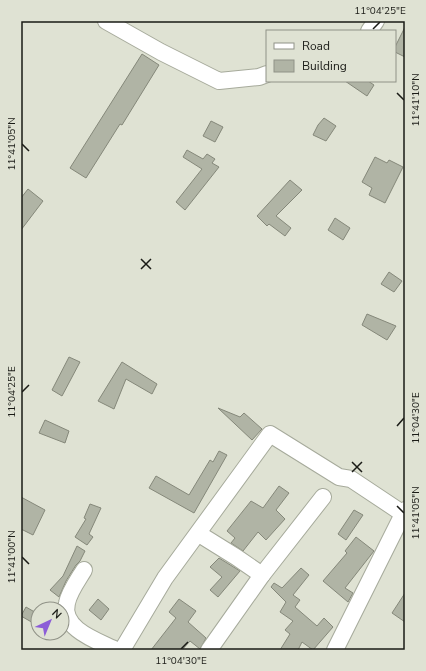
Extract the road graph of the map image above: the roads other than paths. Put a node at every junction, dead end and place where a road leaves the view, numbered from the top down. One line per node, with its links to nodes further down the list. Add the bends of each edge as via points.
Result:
1 (106, 21): 4 (street, via 219,81)
2 (376, 21): 3 (street)
3 (371, 30)
4 (266, 74)
5 (323, 497): 9 (street)
6 (404, 513): 7 (street, via 270,434); 13 (street)
7 (198, 534): 9 (street); 11 (street, via 165,578)
8 (84, 570): 10 (street, via 67,602 65,613 79,631)
9 (262, 575): 12 (street)
10 (116, 650)
11 (122, 650)
12 (209, 650)
13 (335, 650)

